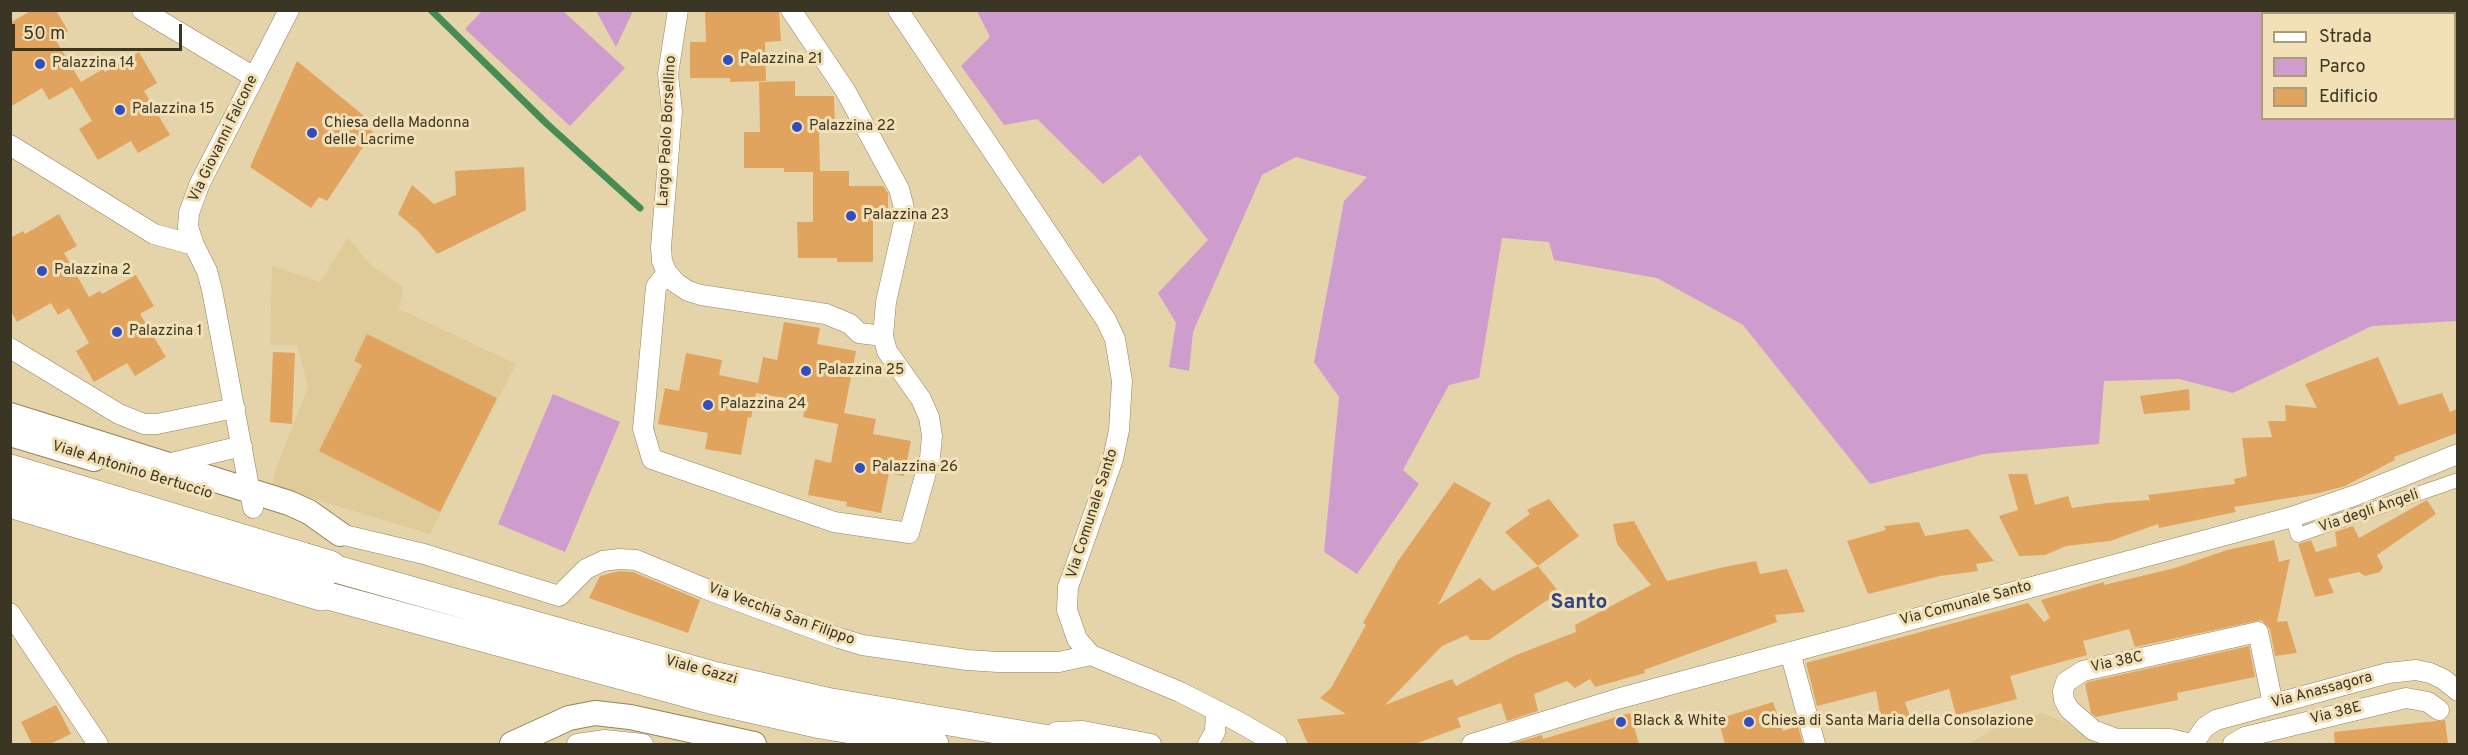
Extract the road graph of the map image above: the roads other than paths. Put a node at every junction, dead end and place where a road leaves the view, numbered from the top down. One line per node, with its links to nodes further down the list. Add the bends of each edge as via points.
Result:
1 (142, 10): 6 (street)
2 (289, 10): 6 (street, Via Giovanni Falcone)
3 (678, 10): 9 (street, Largo Paolo Borsellino, via 668,74 672,111 661,247)
4 (791, 10): 10 (street, via 845,90 899,189 905,218 886,302)
5 (898, 10): 29 (street, Via Comunale Santo, via 1115,339 1122,381 1119,430 1113,459 1066,598 1077,639)
6 (254, 77): 8 (street, Via Giovanni Falcone, via 192,199 188,227)
7 (10, 145): 8 (street, via 154,234)
8 (194, 246): 12 (street, Via Giovanni Falcone, via 212,290)
9 (667, 273): 10 (street, via 688,291 701,295 826,314 850,324 859,333); 10 (street, via 656,287 643,429 652,459 834,522 909,533 930,458 932,436 921,399 887,351)
10 (883, 336)
11 (10, 348): 12 (street, via 118,414 138,422 157,424)
12 (235, 408): 15 (street, Via Giovanni Falcone)
13 (10, 415): 17 (street, Viale Antonino Bertuccio)
14 (10, 434): 20 (street, Viale Antonino Bertuccio)
15 (242, 446): 17 (street); 20 (street, Via Giovanni Falcone)
16 (2457, 454): 22 (street, Via Comunale Santo)
17 (164, 465): 20 (street, Viale Antonino Bertuccio)
18 (10, 471): 24 (highway)
19 (2457, 480): 22 (street, Via degli Angeli, via 2298,535)
20 (251, 500): 23 (street, via 309,512)
21 (10, 501): 24 (highway)
22 (2292, 517): 28 (street, Via Comunale Santo)
23 (340, 534): 24 (street); 25 (street, via 424,554)
24 (325, 581): 27 (main road, Viale Gazzi); 40 (main road, Viale Gazzi, via 731,705)
25 (559, 596): 27 (street, Via Vecchia San Filippo); 29 (street, Via Vecchia San Filippo, via 586,569 603,561 636,560 862,645 988,662 1059,662)
26 (10, 613): 35 (street)
27 (546, 630): 34 (main road, Viale Gazzi, via 826,701)
28 (1790, 652): 45 (street, Via Comunale Santo); 46 (street)
29 (1091, 655): 32 (street)
30 (2457, 691): 31 (street, Via Anassagora, via 2430,673 2403,670)
31 (2273, 704): 47 (street, Via Anassagora, via 2216,720); 47 (street, Via 38C, via 2258,632 2083,671 2066,682 2063,691 2068,709 2093,730 2117,739 2170,739)
32 (1216, 710): 43 (street, via 1215,732); 44 (street)
33 (2439, 710): 48 (street, Via 38E, via 2418,699 2394,700 2244,737)
34 (1021, 733): 41 (main road, Viale Gazzi); 42 (street, via 1083,731)
35 (98, 744)
36 (512, 744): 39 (street, via 555,723 595,713)
37 (577, 744): 38 (street, via 605,740)
38 (643, 744)
39 (754, 744)
40 (935, 744)
41 (1079, 744)
42 (1151, 744)
43 (1208, 744)
44 (1277, 744)
45 (1472, 744)
46 (1815, 744)
47 (2192, 744)
48 (2233, 744)

